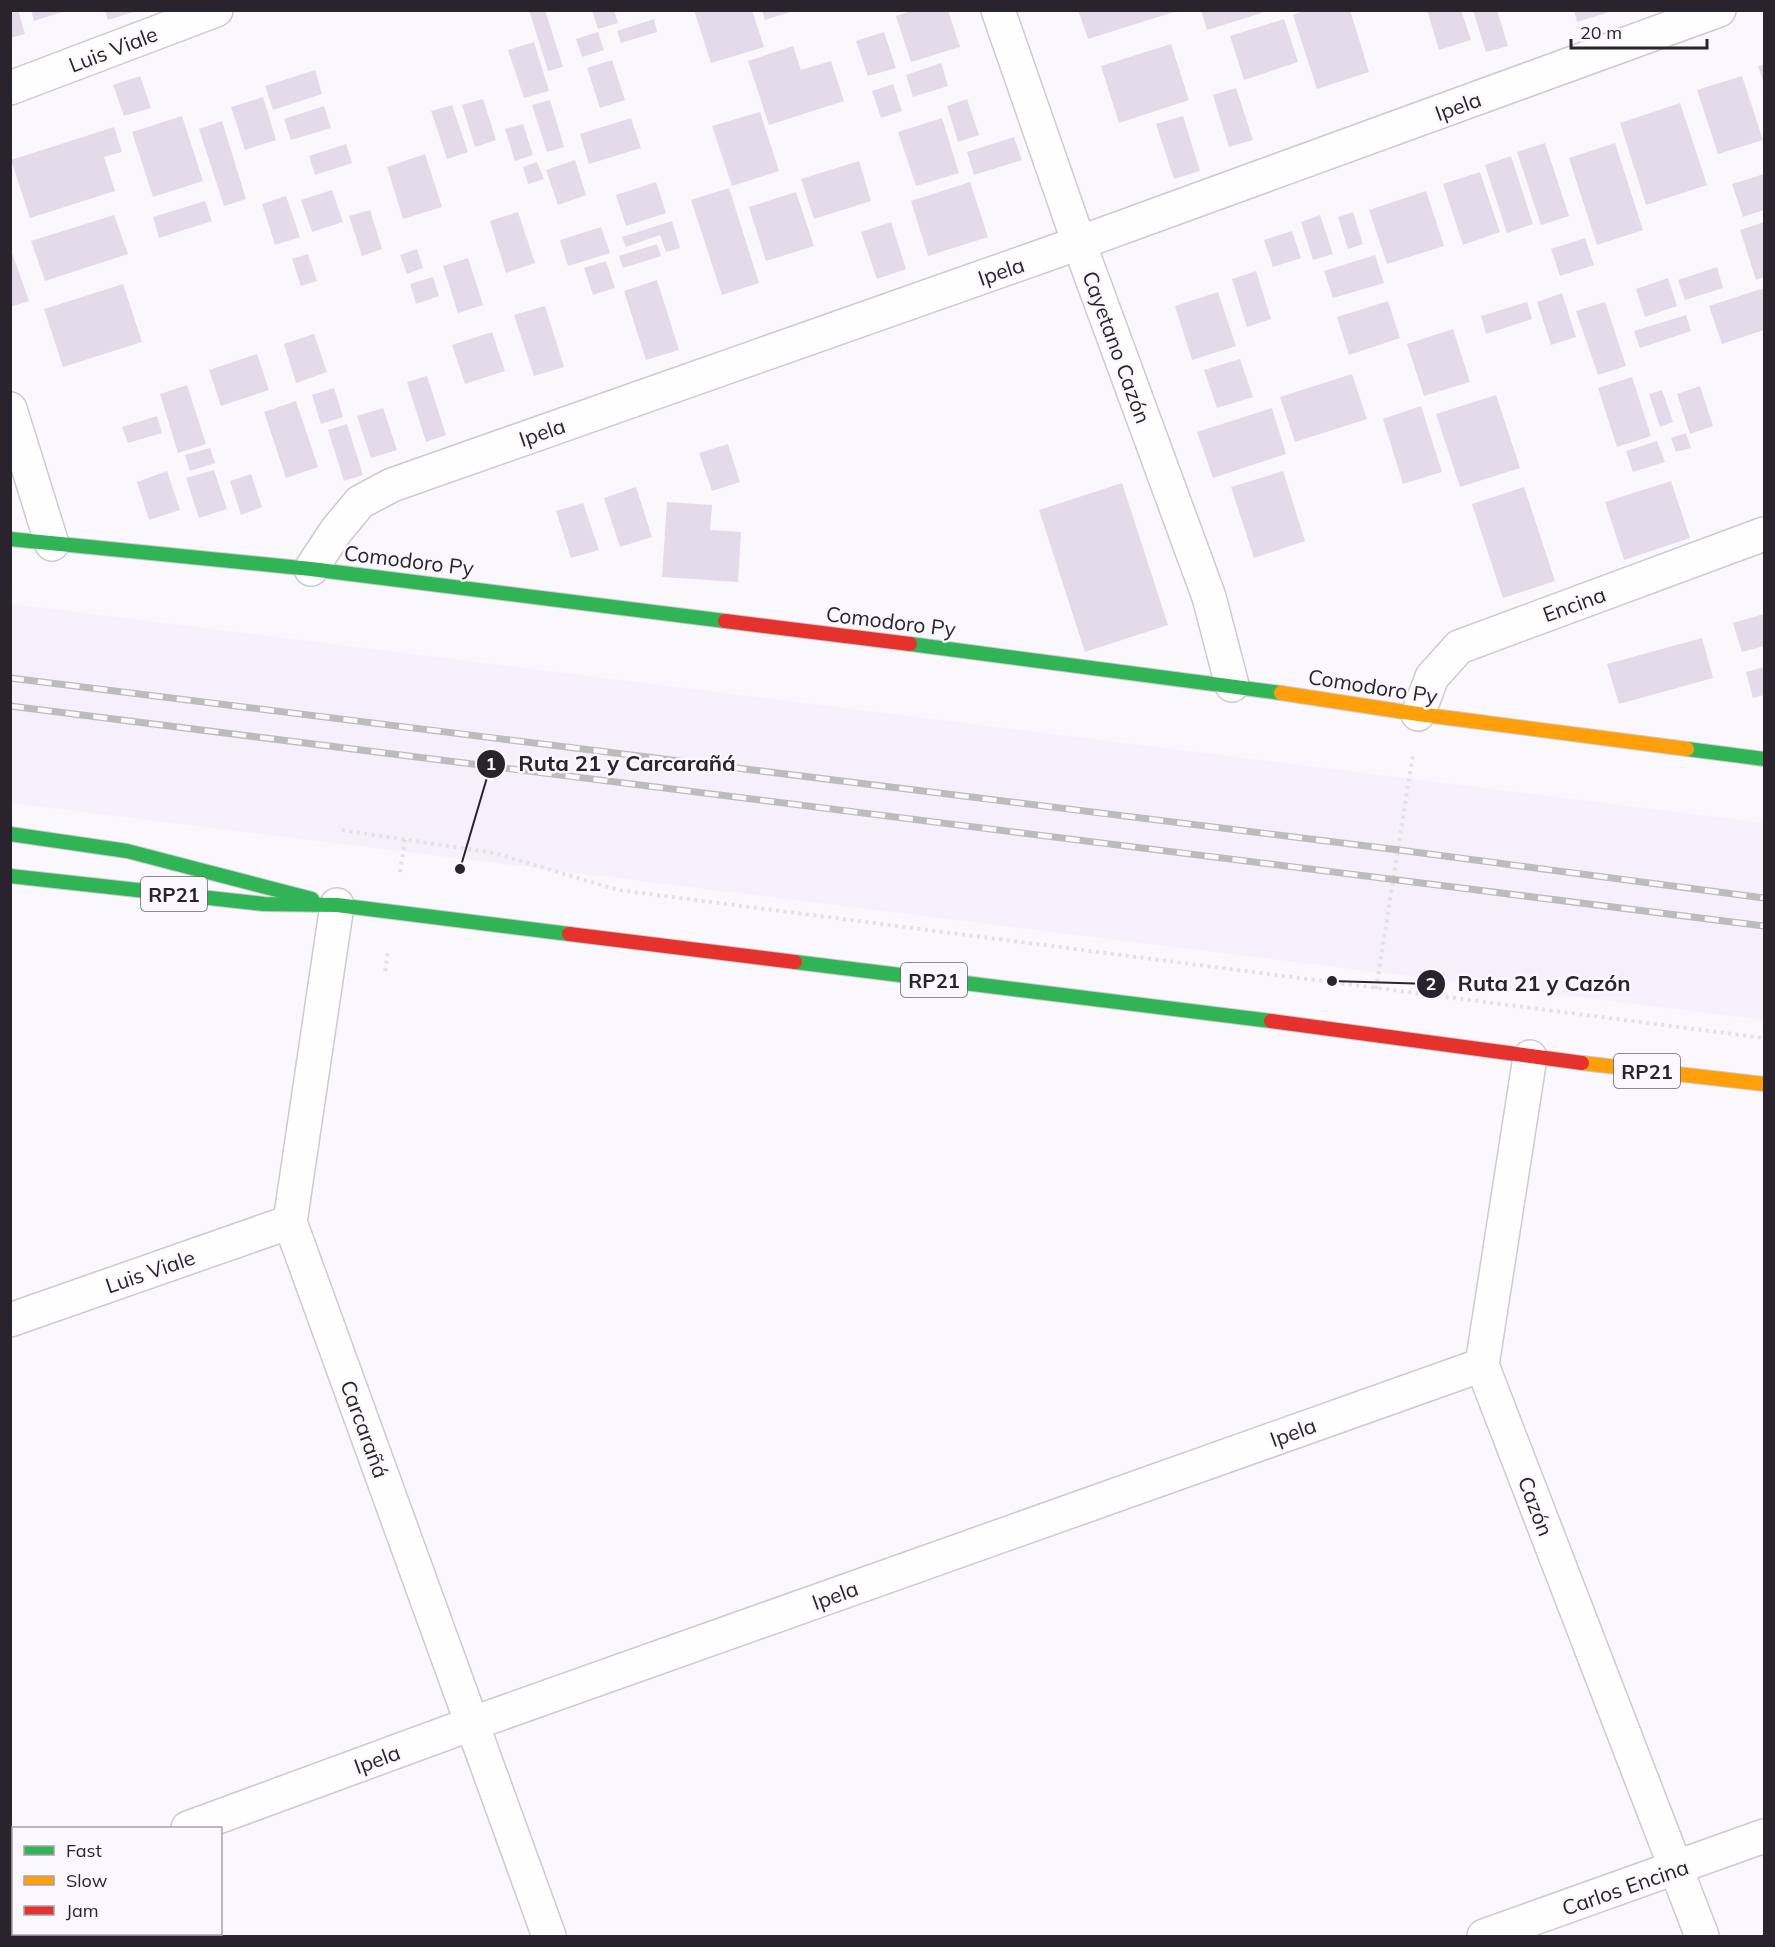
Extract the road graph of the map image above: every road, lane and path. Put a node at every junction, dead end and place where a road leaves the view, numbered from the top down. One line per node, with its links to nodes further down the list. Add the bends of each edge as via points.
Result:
1 (216, 10): 4 (street, Luis Viale)
2 (998, 10): 5 (street, Cayetano Cazón)
3 (1719, 10): 5 (street, Ipela)
4 (10, 88)
5 (1079, 243): 10 (street, Ipela, via 392,485 360,502); 11 (street, Cayetano Cazón, via 1209,597)
6 (10, 409): 9 (street)
7 (1764, 534): 12 (street, Encina, via 1459,647 1431,677)
8 (10, 539): 9 (main road, Comodoro Py)
9 (52, 544): 10 (main road, Comodoro Py)
10 (311, 569): 11 (main road, Comodoro Py)
11 (1232, 686): 12 (main road, Comodoro Py)
12 (1418, 714): 13 (main road, Comodoro Py); 18 (path)
13 (1764, 759)
14 (342, 830): 18 (path, via 495,853 618,890)
15 (10, 834): 17 (main road, via 127,851)
16 (10, 876): 17 (main road, RP21, via 264,904)
17 (337, 905): 19 (main road, RP21); 23 (street, Carcarañá)
18 (1376, 988): 19 (path); 20 (path)
19 (1370, 1036): 21 (main road, RP21)
20 (1764, 1038)
21 (1530, 1058): 22 (main road, RP21); 25 (street)
22 (1764, 1084)
23 (290, 1222): 24 (street, Luis Viale); 26 (street, Carcarañá)
24 (10, 1320)
25 (1482, 1365): 26 (street, Ipela); 29 (street, Cazón)
26 (471, 1724): 27 (street, Ipela); 30 (street, Carcarañá)
27 (191, 1827)
28 (1764, 1836): 29 (street, Carlos Encina)
29 (1678, 1869): 31 (street, Carlos Encina); 32 (street, Cazón)
30 (549, 1936)
31 (1484, 1936)
32 (1702, 1936)

